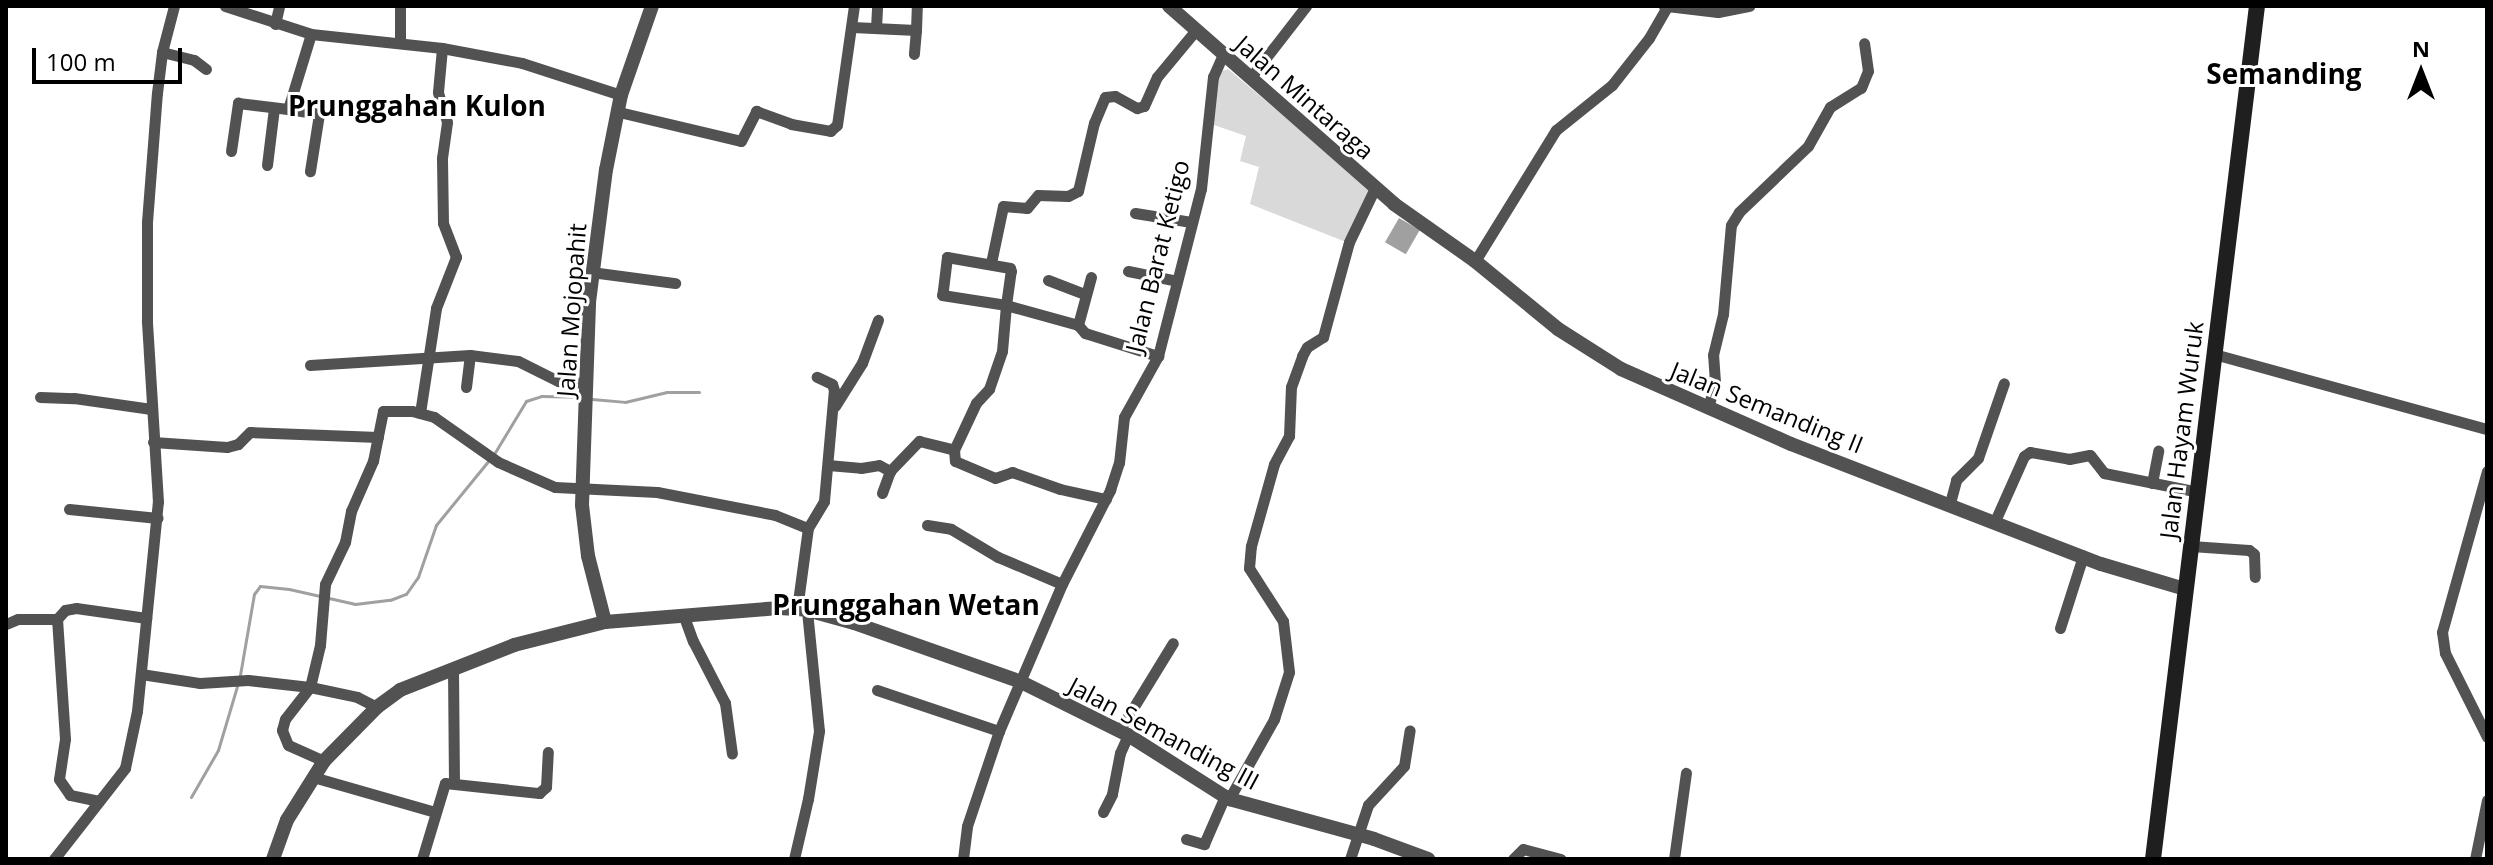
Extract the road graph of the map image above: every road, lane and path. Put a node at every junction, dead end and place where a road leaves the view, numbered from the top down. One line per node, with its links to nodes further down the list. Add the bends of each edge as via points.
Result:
1 (174, 6): 23 (street)
2 (225, 6): 14 (street)
3 (279, 6): 14 (street)
4 (400, 6): 20 (street)
5 (652, 6): 28 (street, Jalan Mojopahit)
6 (854, 6): 15 (street)
7 (877, 6): 16 (street)
8 (917, 6): 17 (street)
9 (1169, 6): 18 (street, Jalan Mintaraga)
10 (1306, 6): 27 (street)
11 (1749, 6): 13 (street, via 1718,12)
12 (2257, 6): 50 (main road, Jalan Hayam Wuruk)
13 (1665, 7): 38 (street, via 1649,38 1612,85 1556,130)
14 (275, 24): 19 (street)
15 (852, 27): 16 (street); 31 (street, via 837,125 830,131 756,111 741,141)
16 (876, 28): 17 (street)
17 (916, 30): 24 (street)
18 (1196, 30): 25 (street, Jalan Mintaraga); 39 (street, via 1157,77 1142,108 1105,97 1076,193 1038,195 1027,208 1003,206)
19 (311, 34): 20 (street); 30 (street)
20 (400, 43): 22 (street)
21 (1864, 43): 60 (street, via 1868,71 1861,88 1830,107 1808,146 1731,225)
22 (442, 48): 28 (street, via 532,66); 52 (street, via 438,92 447,122 443,223 456,257 436,308)
23 (162, 52): 26 (street, via 194,60); 61 (street, via 147,222)
24 (914, 54)
25 (1223, 55): 27 (street, Jalan Mintaraga); 37 (street, Jalan Barat Ketigo, via 1213,77 1203,176)
26 (206, 69)
27 (1251, 77): 35 (street, Jalan Mintaraga)
28 (621, 95): 31 (street, Jalan Mojopahit)
29 (274, 108): 30 (street); 32 (street, via 238,103); 33 (street)
30 (288, 109): 34 (street, via 319,114)
31 (619, 112): 41 (street, Jalan Mojopahit)
32 (231, 151)
33 (267, 165)
34 (310, 171)
35 (1375, 188): 38 (street, Jalan Semanding II); 112 (street, via 1349,242 1323,337 1307,347 1291,387 1289,436 1274,464 1251,546 1249,568 1283,621 1289,672 1274,719)
36 (1135, 213): 37 (street)
37 (1191, 222): 44 (street, Jalan Barat Ketigo)
38 (1475, 261): 60 (street, Jalan Semanding II, via 1596,353)
39 (991, 263): 47 (street, via 1011,271); 47 (street, via 947,256 941,294)
40 (1128, 271): 44 (street)
41 (591, 272): 45 (street); 56 (street, Jalan Mojopahit)
42 (1091, 277): 46 (street)
43 (1048, 280): 46 (street)
44 (1177, 281): 53 (street, Jalan Barat Ketigo)
45 (675, 283)
46 (1085, 294): 49 (street)
47 (1006, 305): 49 (street); 67 (street, via 995,375)
48 (878, 320): 62 (street, via 862,363)
49 (1078, 325): 53 (street, via 1089,336)
50 (2214, 354): 64 (street); 74 (main road, Jalan Hayam Wuruk)
51 (470, 355): 52 (street); 56 (street, via 518,361 558,381); 58 (street)
52 (429, 356): 54 (street); 63 (street)
53 (1158, 356): 76 (street, Jalan Barat Ketigo, via 1124,417 1118,468)
54 (310, 365)
55 (817, 377): 62 (street, via 834,386)
56 (587, 383): 73 (street, Jalan Mojopahit)
57 (2004, 383): 77 (street, via 1978,458 1956,480)
58 (466, 387)
59 (40, 397): 61 (street)
60 (1708, 408): 77 (street, Jalan Semanding II)
61 (151, 409): 66 (street)
62 (832, 410): 69 (street)
63 (420, 413): 65 (street, via 383,411); 73 (street, via 540,482)
64 (2487, 429)
65 (378, 437): 66 (street, via 256,432 227,447); 99 (street, via 345,542 325,584)
66 (153, 442): 79 (street)
67 (954, 450): 70 (street, via 920,440); 76 (street, via 955,461 995,478 1012,472)
68 (2158, 451): 72 (street)
69 (828, 465): 70 (street, via 875,464); 82 (street, via 824,501)
70 (890, 471): 75 (street)
71 (2487, 471): 105 (street, via 2442,632 2445,653)
72 (2152, 483): 74 (street); 80 (street, via 2104,473 2090,455 2069,459 2030,452)
73 (582, 488): 82 (street, via 657,492 775,515); 92 (street, Jalan Mojopahit, via 588,556)
74 (2198, 492): 83 (main road, Jalan Hayam Wuruk)
75 (882, 493)
76 (1106, 499): 86 (street, Jalan Barat Ketigo)
77 (1950, 503): 80 (street, Jalan Semanding II)
78 (77, 509): 79 (street)
79 (158, 518): 90 (street)
80 (1995, 521): 84 (street, Jalan Semanding II)
81 (927, 525): 86 (street, via 951,529 998,557)
82 (808, 528): 88 (street)
83 (2191, 546): 85 (street, via 2249,550 2254,554); 87 (main road, Jalan Hayam Wuruk)
84 (2083, 556): 87 (street, Jalan Semanding II); 94 (street)
85 (2255, 577)
86 (1062, 584): 98 (street, Jalan Barat Ketigo)
87 (2185, 589): 129 (main road, Jalan Hayam Wuruk)
88 (802, 609): 89 (street, Jalan Semanding III); 98 (street, Jalan Semanding III, via 891,634); 122 (street, via 819,731)
89 (683, 614): 92 (street, Jalan Semanding III); 107 (street, via 725,703)
90 (146, 618): 91 (street, via 76,608); 97 (street)
91 (57, 619): 93 (street); 114 (street, via 65,739 59,779 70,795)
92 (605, 622): 96 (street, Jalan Semanding III, via 514,645)
93 (6, 624)
94 (2060, 628)
95 (1173, 643): 104 (street)
96 (453, 669): 101 (street, Jalan Semanding III, via 400,690); 111 (street)
97 (141, 674): 99 (street, via 200,683 248,680); 114 (street, via 125,768)
98 (1019, 681): 103 (street, Jalan Barat Ketigo); 104 (street, Jalan Semanding III)
99 (310, 687): 101 (street); 108 (street, via 285,719 282,737 298,752)
100 (877, 690): 103 (street)
101 (377, 707): 108 (street, Jalan Semanding III)
102 (1410, 730): 117 (street, via 1404,766 1374,794)
103 (999, 731): 123 (street, Jalan Barat Ketigo, via 967,826)
104 (1124, 733): 112 (street, Jalan Semanding III); 116 (street, via 1112,794)
105 (2487, 737)
106 (548, 752): 111 (street, via 543,792)
107 (732, 754)
108 (324, 761): 110 (street, Jalan Semanding III)
109 (1686, 773): 128 (street)
110 (313, 777): 115 (street); 119 (street, Jalan Semanding III, via 287,820)
111 (454, 782): 115 (street, via 443,787)
112 (1227, 797): 117 (street, Jalan Semanding III); 118 (street, via 1207,841)
113 (2487, 800): 130 (street)
114 (99, 801): 120 (street)
115 (435, 812): 121 (street)
116 (1103, 812)
117 (1358, 834): 124 (street); 125 (street, Jalan Semanding III)
118 (1186, 839)
119 (277, 858)
120 (54, 859)
121 (422, 859)
122 (794, 859)
123 (963, 859)
124 (1350, 859)
125 (1428, 859)
126 (1513, 859): 127 (street, via 1523,849)
127 (1561, 859)
128 (1674, 859)
129 (2153, 859)
130 (2475, 859)

